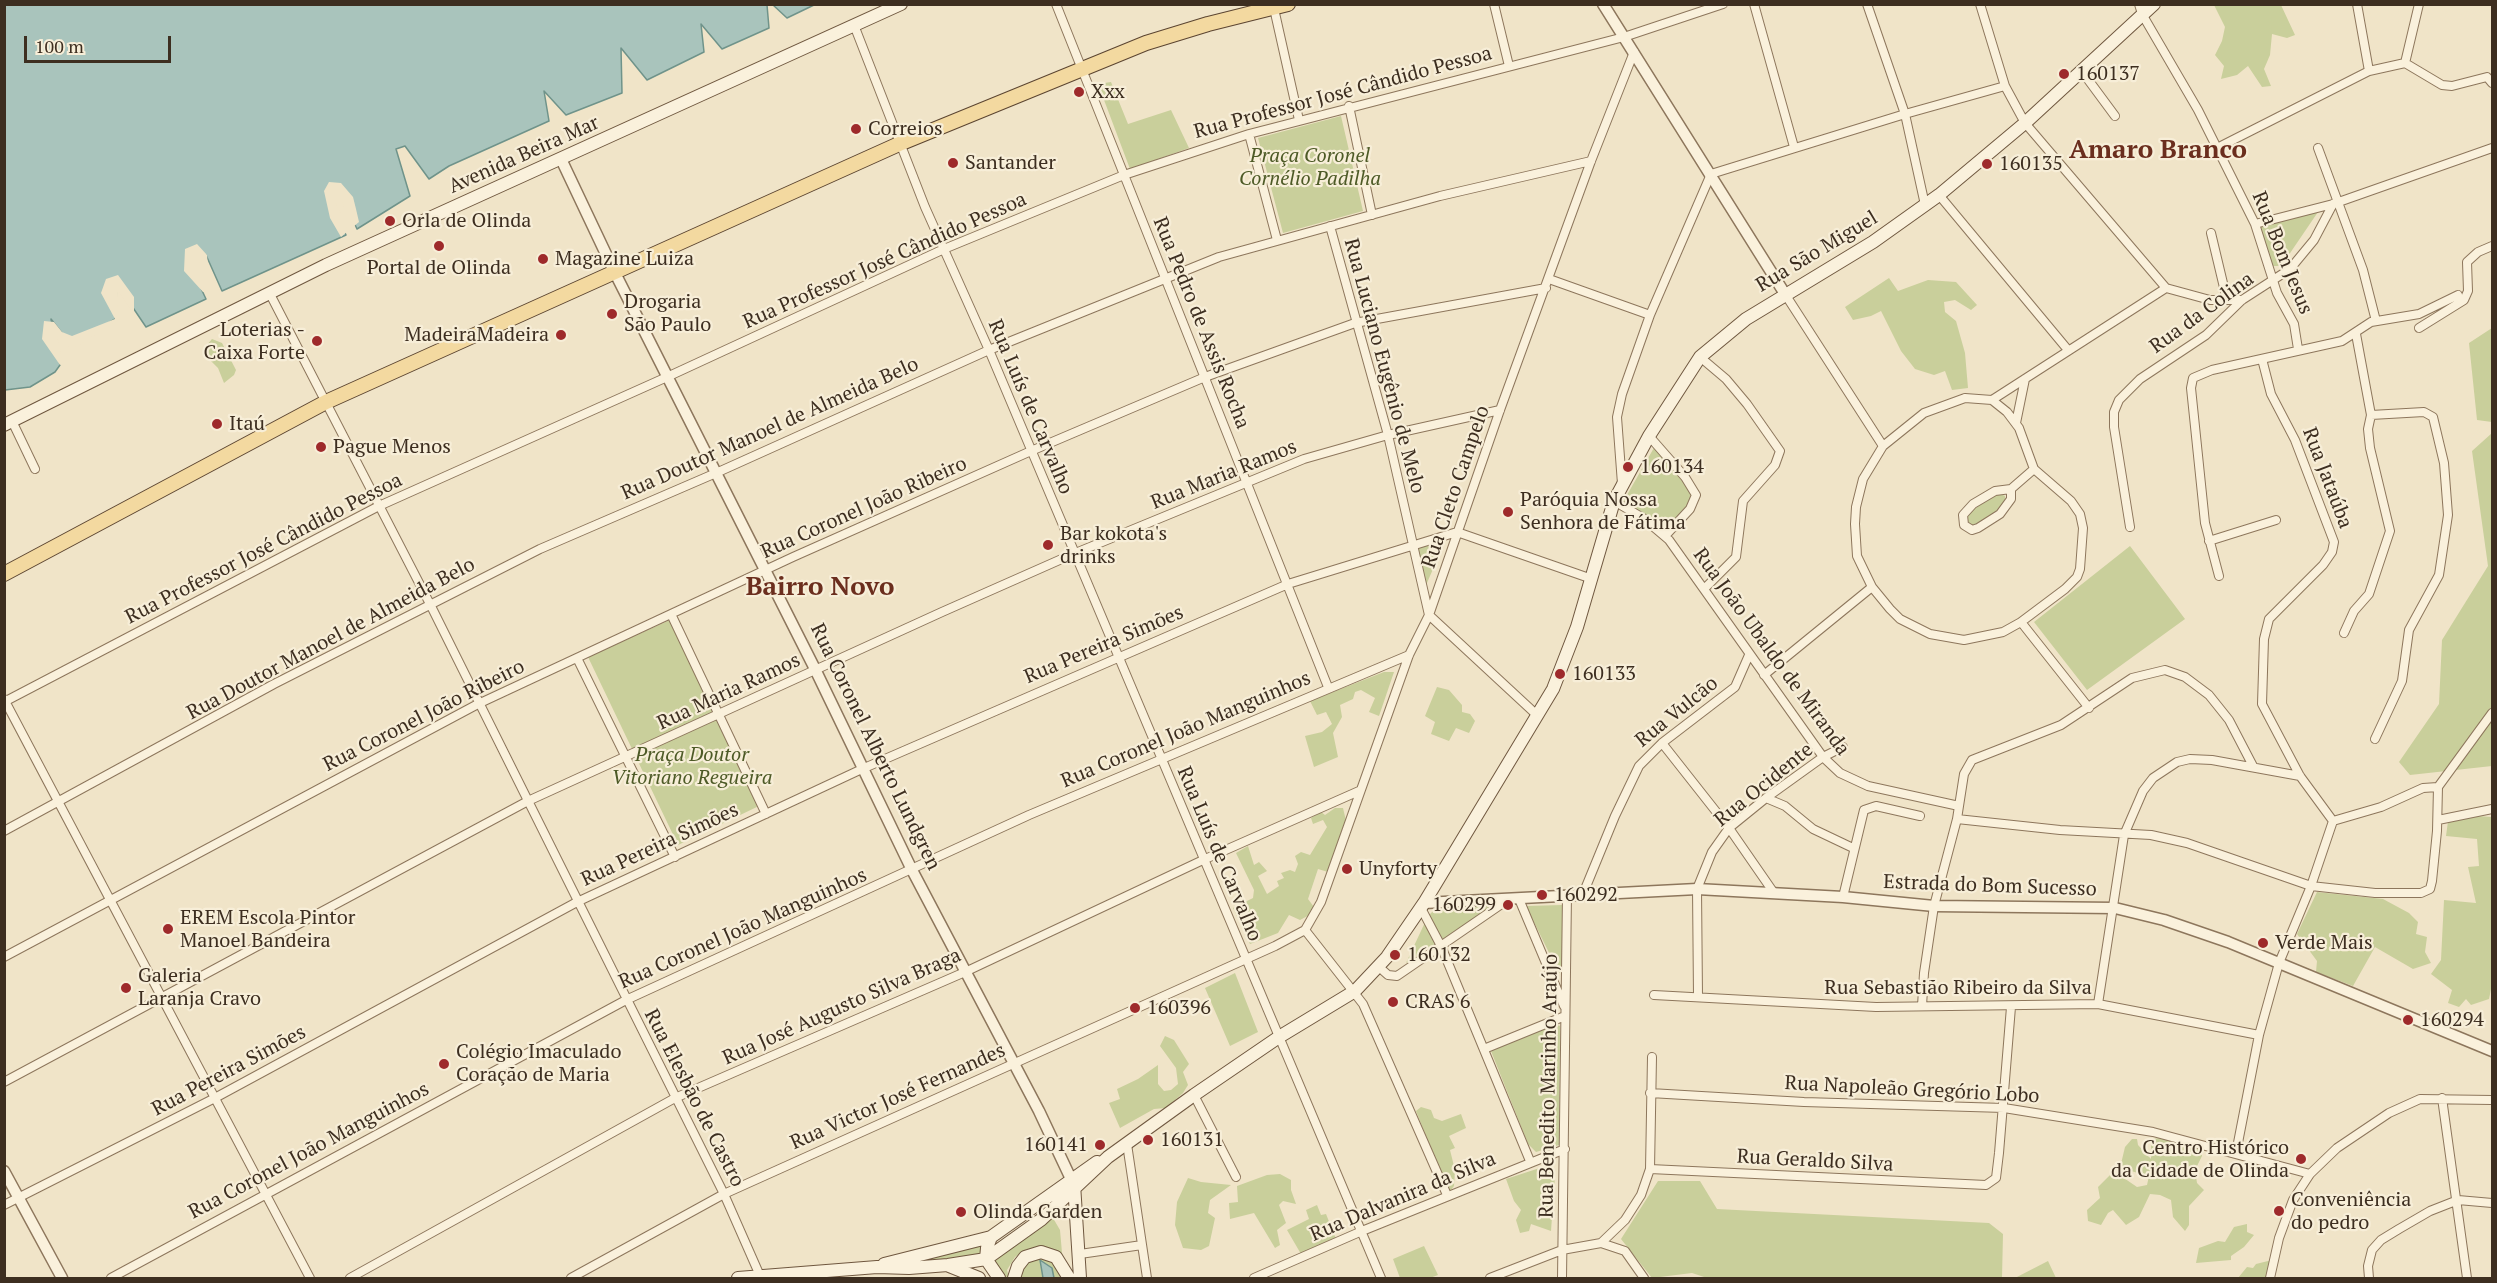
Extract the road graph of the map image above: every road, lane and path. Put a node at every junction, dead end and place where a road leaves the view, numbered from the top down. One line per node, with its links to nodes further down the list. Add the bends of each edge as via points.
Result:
1 (901, 4): 15 (main road, Avenida Beira Mar)
2 (1056, 4): 20 (street, Rua Pedro de Assis Rocha)
3 (1288, 4): 13 (main road)
4 (1494, 4): 19 (street)
5 (1603, 4): 16 (street)
6 (1724, 4): 16 (street, Rua Professor José Cândido Pessoa)
7 (1754, 4): 32 (street)
8 (1867, 4): 26 (street)
9 (1980, 4): 24 (street)
10 (2154, 4): 14 (main road, Rua São Miguel)
11 (2357, 4): 22 (street)
12 (2419, 4): 18 (street)
13 (1273, 6): 20 (main road, via 1172,34); 28 (street)
14 (2141, 9): 21 (main road, Rua São Miguel); 33 (street, Rua Bom Jesus)
15 (854, 25): 31 (street, Rua Luís de Carvalho); 36 (main road, Avenida Beira Mar)
16 (1624, 37): 17 (street); 19 (street, Rua Professor José Cândido Pessoa)
17 (1634, 52): 37 (street, Rua Cleto Campelo); 38 (street)
18 (2405, 63): 22 (street); 23 (street, via 2447,86 2487,78)
19 (1509, 66): 25 (street, Rua Professor José Cândido Pessoa)
20 (1081, 68): 31 (main road); 39 (street, Rua Pedro de Assis Rocha)
21 (2081, 70): 27 (street); 29 (main road, Rua São Miguel)
22 (2369, 71): 33 (street)
23 (2493, 83)
24 (2005, 86): 26 (street); 29 (street)
25 (1349, 106): 28 (street, Rua Professor José Cândido Pessoa); 43 (street)
26 (1905, 114): 32 (street); 42 (street)
27 (2115, 116)
28 (1299, 120): 30 (street, Rua Professor José Cândido Pessoa)
29 (2025, 123): 40 (main road, Rua São Miguel); 54 (street)
30 (1249, 134): 39 (street, Rua Professor José Cândido Pessoa); 47 (street)
31 (899, 144): 49 (street, Rua Luís de Carvalho); 50 (main road)
32 (1794, 147): 38 (street)
33 (2217, 148): 44 (street, Rua Bom Jesus)
34 (2318, 148): 41 (street)
35 (2493, 148): 41 (street)
36 (561, 159): 50 (street, Rua Coronel Alberto Lundgren); 55 (main road, Avenida Beira Mar)
37 (1591, 161): 43 (street, Rua Doutor Manoel de Almeida Belo); 53 (street, Rua Cleto Campelo)
38 (1711, 174): 56 (street); 60 (street)
39 (1124, 175): 49 (street, Rua Professor José Cândido Pessoa); 51 (street, Rua Pedro de Assis Rocha)
40 (1939, 195): 42 (main road, Rua São Miguel); 66 (street)
41 (2336, 203): 44 (street); 52 (street, Rua da Colina, via 2302,256); 61 (street, via 2363,270)
42 (1925, 205): 56 (main road, Rua São Miguel, via 1873,242)
43 (1372, 215): 45 (street, Rua Doutor Manoel de Almeida Belo)
44 (2255, 224): 52 (street, Rua Bom Jesus)
45 (1330, 226): 47 (street, Rua Doutor Manoel de Almeida Belo); 62 (street, Rua Luciano Eugênio de Melo)
46 (2211, 234): 58 (street)
47 (1276, 240): 51 (street, Rua Doutor Manoel de Almeida Belo)
48 (2493, 246): 63 (street, via 2467,262 2468,291 2464,300)
49 (944, 249): 65 (street, Rua Luís de Carvalho); 70 (street, Rua Professor José Cândido Pessoa)
50 (614, 271): 70 (street, Rua Coronel Alberto Lundgren); 74 (main road)
51 (1164, 277): 65 (street, Rua Doutor Manoel de Almeida Belo); 71 (street, Rua Pedro de Assis Rocha)
52 (2273, 282): 59 (street, Rua da Colina); 67 (street, Rua Bom Jesus, via 2293,321)
53 (1547, 283): 60 (street); 62 (street, Rua Coronel João Ribeiro); 75 (street, Rua Cleto Campelo)
54 (2166, 288): 58 (street, via 2201,298); 66 (street)
55 (270, 294): 74 (street, Rua Elesbão de Castro); 77 (main road, Avenida Beira Mar)
56 (1785, 294): 68 (main road, Rua São Miguel, via 1729,330); 81 (street)
57 (2458, 295): 61 (street, via 2419,314)
58 (2227, 300): 59 (street)
59 (2242, 300): 92 (street, Rua da Colina, via 2197,342 2128,388 2116,404 2114,427)
60 (1650, 315): 87 (street, via 1619,404 1617,440)
61 (2376, 321): 64 (street)
62 (1355, 323): 71 (street, Rua Coronel João Ribeiro); 79 (street, Rua Luciano Eugênio de Melo)
63 (2419, 328)
64 (2356, 334): 67 (street, via 2342,341); 76 (street)
65 (989, 350): 82 (street, Rua Luís de Carvalho); 85 (street, Rua Doutor Manoel de Almeida Belo)
66 (2068, 350): 72 (street)
67 (2298, 350): 69 (street)
68 (1700, 357): 80 (main road, Rua São Miguel); 104 (street, via 1747,404 1780,451 1775,465 1743,501 1737,557)
69 (2262, 359): 95 (street, via 2212,370 2192,379); 131 (street, Rua Jataúba, via 2271,393 2295,440 2334,542 2323,565 2266,626 2262,704)
70 (667, 377): 85 (street, Rua Coronel Alberto Lundgren); 90 (street, Rua Professor José Cândido Pessoa)
71 (1205, 377): 82 (street, Rua Coronel João Ribeiro); 86 (street, Rua Pedro de Assis Rocha)
72 (2025, 379): 73 (street); 78 (street)
73 (1992, 400): 78 (street); 81 (street, via 1965,398 1943,404 1913,421)
74 (326, 402): 90 (street, Rua Elesbão de Castro); 99 (main road)
75 (1500, 410): 79 (street, Rua Maria Ramos); 93 (street, Rua Cleto Campelo)
76 (2371, 415): 109 (street, via 2370,448 2389,536 2369,594 2354,611); 123 (street, via 2424,412 2433,417 2444,463 2448,515 2439,575 2409,630 2402,681)
77 (8, 423): 83 (street)
78 (2016, 423): 84 (street)
79 (1388, 435): 86 (street, Rua Maria Ramos, via 1304,459); 96 (street, Rua Luciano Eugênio de Melo)
80 (1649, 436): 87 (main road, Rua São Miguel); 94 (street, via 1696,495 1690,509)
81 (1883, 446): 103 (street, via 1869,465 1856,507 1857,556)
82 (1031, 451): 97 (street, Rua Luís de Carvalho); 98 (street, Rua Coronel João Ribeiro)
83 (35, 469)
84 (2034, 469): 88 (street); 108 (street, via 2066,495 2080,514 2082,555 2075,579)
85 (716, 473): 98 (street, Rua Coronel Alberto Lundgren); 105 (street, Rua Doutor Manoel de Almeida Belo, via 565,537)
86 (1246, 483): 97 (street, Rua Maria Ramos); 102 (street, Rua Pedro de Assis Rocha)
87 (1622, 485): 89 (main road, Rua São Miguel)
88 (2011, 489): 88 (street, via 1993,492 1973,504 1963,515 1964,525 1976,529 2000,514 2011,499)
89 (1614, 501): 94 (street, Rua João Ubaldo de Miranda); 101 (main road, Rua São Miguel)
90 (380, 506): 105 (street, Rua Elesbão de Castro); 117 (street, Rua Professor José Cândido Pessoa)
91 (2276, 520): 95 (street)
92 (2130, 527)
93 (1457, 532): 96 (street, Rua Pereira Simões); 101 (street); 107 (street, Rua Cleto Campelo)
94 (1665, 536): 104 (street, Rua João Ubaldo de Miranda)
95 (2209, 541): 100 (street)
96 (1412, 547): 102 (street, Rua Pereira Simões); 107 (street, Rua Luciano Eugênio de Melo)
97 (1073, 554): 112 (street, Rua Luís de Carvalho); 114 (street, Rua Maria Ramos)
98 (766, 570): 106 (street, Rua Coronel João Ribeiro); 114 (street, Rua Coronel Alberto Lundgren)
99 (4, 574)
100 (2219, 576)
101 (1592, 579): 122 (main road, Rua São Miguel, via 1562,670)
102 (1288, 584): 112 (street, Rua Pereira Simões); 116 (street, Rua Pedro de Assis Rocha)
103 (1872, 587): 108 (street, via 1900,619 1950,639 1989,637); 115 (street)
104 (1704, 589): 111 (street, Rua João Ubaldo de Miranda)
105 (431, 606): 118 (street, Rua Elesbão de Castro); 136 (street, Rua Doutor Manoel de Almeida Belo, via 274,684)
106 (671, 614): 113 (street, Rua Coronel João Ribeiro); 121 (street)
107 (1429, 615): 110 (street, Rua Cleto Campelo); 122 (street)
108 (2021, 622): 119 (street)
109 (2344, 633)
110 (1409, 655): 116 (street, Rua Coronel João Manguinhos); 133 (street, Rua Cleto Campelo)
111 (1749, 656): 115 (street, Rua João Ubaldo de Miranda); 124 (street, Rua Vulcão, via 1735,687)
112 (1118, 657): 128 (street, Rua Luís de Carvalho); 130 (street, Rua Pereira Simões)
113 (577, 658): 118 (street, Rua Coronel João Ribeiro); 127 (street)
114 (815, 669): 121 (street, Rua Maria Ramos); 130 (street, Rua Coronel Alberto Lundgren)
115 (1764, 675): 126 (street, Rua João Ubaldo de Miranda)
116 (1328, 687): 128 (street, Rua Coronel João Manguinhos)
117 (5, 701): 136 (street)
118 (478, 704): 135 (street, Rua Elesbão de Castro); 158 (street, Rua Coronel João Ribeiro)
119 (2090, 708): 129 (street, via 2132,678 2155,671 2175,673 2198,686 2221,708); 137 (street, via 2052,729 1979,757 1966,768)
120 (2493, 713): 132 (street)
121 (719, 714): 127 (street, Rua Maria Ramos); 139 (street)
122 (1538, 716): 160 (main road, Rua São Miguel)
123 (2375, 739)
124 (1662, 743): 144 (street); 154 (street, Rua Vulcão, via 1633,776)
125 (1843, 747): 126 (street, Rua Ocidente)
126 (1823, 757): 134 (street, Rua Ocidente); 137 (street, Rua João Ubaldo de Miranda, via 1840,773 1861,784)
127 (625, 758): 135 (street, Rua Maria Ramos); 148 (street)
128 (1161, 759): 149 (street, Rua Luís de Carvalho); 150 (street, Rua Coronel João Manguinhos)
129 (2253, 766): 131 (street); 146 (street, via 2212,760 2177,762 2162,770 2143,790)
130 (862, 769): 139 (street, Rua Pereira Simões); 150 (street, Rua Coronel Alberto Lundgren)
131 (2300, 776): 143 (street, Rua Jataúba)
132 (2438, 787): 142 (street); 143 (street, via 2423,788 2381,807)
133 (1359, 791): 149 (street, Rua José Augusto Silva Braga); 163 (street, Rua Cleto Campelo, via 1321,902)
134 (1766, 798): 144 (street, Rua Ocidente); 147 (street, via 1785,806 1813,829)
135 (528, 801): 159 (street, Rua Elesbão de Castro); 173 (street, Rua Maria Ramos)
136 (60, 802): 145 (street, Rua Doutor Manoel de Almeida Belo); 158 (street)
137 (1959, 806): 141 (street)
138 (2493, 809): 142 (street)
139 (766, 814): 148 (street, Rua Pereira Simões)
140 (1920, 816): 147 (street, via 1868,806)
141 (1956, 819): 146 (street); 161 (street)
142 (2438, 820): 151 (street, via 2428,891 2397,895)
143 (2333, 821): 151 (street)
144 (1729, 828): 152 (street, Rua Ocidente, via 1712,852); 153 (street)
145 (4, 831)
146 (2124, 835): 151 (street, via 2151,835 2187,843); 162 (street)
147 (1852, 848): 156 (street)
148 (675, 857): 159 (street, Rua Pereira Simões)
149 (1203, 860): 166 (street, Rua Luís de Carvalho); 169 (street, Rua José Augusto Silva Braga)
150 (912, 870): 169 (street, Rua Coronel Alberto Lundgren); 174 (street, Rua Coronel João Manguinhos)
151 (2311, 886): 167 (street)
152 (1697, 889): 153 (street, Estrada do Bom Sucesso); 154 (street, Estrada do Bom Sucesso); 172 (street, Rua Ocidente)
153 (1774, 893): 156 (street, Estrada do Bom Sucesso)
154 (1583, 894): 155 (street, Estrada do Bom Sucesso)
155 (1567, 895): 157 (street, Estrada do Bom Sucesso); 178 (street, Rua Benedito Marinho Araújo)
156 (1843, 897): 161 (street, Estrada do Bom Sucesso)
157 (1514, 899): 160 (street, Estrada do Bom Sucesso); 164 (street); 178 (street)
158 (112, 900): 165 (street, Rua Coronel João Ribeiro); 173 (street)
159 (577, 902): 174 (street, Rua Elesbão de Castro); 190 (street, Rua Pereira Simões)
160 (1423, 906): 164 (street); 168 (main road, Rua São Miguel)
161 (1934, 906): 162 (street, Estrada do Bom Sucesso); 176 (street)
162 (2115, 908): 167 (street, Estrada do Bom Sucesso, via 2164,920); 175 (street)
163 (1305, 930): 166 (street); 170 (street)
164 (1441, 946): 168 (street, via 1397,976); 181 (street)
165 (4, 957)
166 (1245, 959): 180 (street, Rua Luís de Carvalho); 184 (street, Rua Victor José Fernandes)
167 (2279, 963): 179 (street); 182 (street, Estrada do Bom Sucesso)
168 (1379, 968): 170 (main road, Rua São Miguel)
169 (965, 972): 184 (street, Rua Coronel Alberto Lundgren); 188 (street, Rua José Augusto Silva Braga)
170 (1355, 991): 180 (main road, Rua São Miguel); 204 (street)
171 (1654, 995): 172 (street, Rua Sebastião Ribeiro da Silva)
172 (1698, 996): 176 (street, Rua Sebastião Ribeiro da Silva, via 1865,1007)
173 (160, 998): 185 (street, Rua Maria Ramos); 190 (street)
174 (626, 1000): 188 (street, Rua Elesbão de Castro); 203 (street, Rua Coronel João Manguinhos)
175 (2098, 1004): 177 (street, Rua Sebastião Ribeiro da Silva); 179 (street, Rua Sebastião Ribeiro da Silva)
176 (1922, 1006): 177 (street, Rua Sebastião Ribeiro da Silva)
177 (2012, 1006): 192 (street)
178 (1565, 1012): 181 (street); 194 (street, Rua Benedito Marinho Araújo)
179 (2259, 1035): 195 (street)
180 (1279, 1037): 187 (main road, Rua São Miguel); 209 (street, Rua Luís de Carvalho)
181 (1484, 1049): 196 (street)
182 (2493, 1051)
183 (1652, 1058): 186 (street)
184 (1014, 1062): 201 (street, Rua Coronel Alberto Lundgren); 202 (street, Rua Victor José Fernandes)
185 (4, 1082)
186 (1650, 1093): 192 (street, Rua Napoleão Gregório Lobo); 197 (street)
187 (1194, 1095): 193 (main road, Rua São Miguel); 200 (street)
188 (675, 1098): 202 (street, Rua Elesbão de Castro); 222 (street, Rua José Augusto Silva Braga)
189 (2442, 1098): 191 (street); 199 (street, via 2420,1099 2389,1113 2337,1148); 206 (street)
190 (213, 1099): 203 (street); 205 (street, Rua Pereira Simões)
191 (2493, 1100)
192 (2004, 1108): 195 (street, Rua Napoleão Gregório Lobo, via 2154,1132); 197 (street, Rua Geraldo Silva, via 1996,1178 1986,1185)
193 (1127, 1144): 201 (main road, Rua São Miguel); 212 (street)
194 (1565, 1149): 196 (street, Rua Dalvanira da Silva); 213 (street, Rua Benedito Marinho Araújo)
195 (2236, 1153): 199 (street, Rua Napoleão Gregório Lobo)
196 (1530, 1161): 204 (street, Rua Dalvanira da Silva)
197 (1650, 1169): 211 (street, via 1641,1195 1628,1215)
198 (4, 1171): 205 (street)
199 (2310, 1174): 236 (street, via 2293,1200)
200 (1236, 1177)
201 (1073, 1184): 210 (main road); 214 (main road); 215 (main road, via 1042,1219)
202 (724, 1194): 218 (street, Rua Elesbão de Castro); 223 (street, Rua Victor José Fernandes)
203 (264, 1195): 220 (street, Rua Coronel João Manguinhos); 221 (street)
204 (1447, 1195): 209 (street, Rua Dalvanira da Silva)
205 (18, 1197): 208 (street, Rua Pereira Simões); 219 (street)
206 (2458, 1200): 207 (street); 237 (street, via 2430,1211 2381,1240 2372,1250); 238 (street)
207 (2493, 1203)
208 (4, 1204)
209 (1362, 1231): 231 (street, Rua Dalvanira da Silva); 232 (street, Rua Luís de Carvalho)
210 (991, 1237): 215 (main road); 217 (main road)
211 (1600, 1243): 213 (street); 235 (street, via 1625,1251)
212 (1142, 1245): 214 (street); 230 (street)
213 (1562, 1250): 233 (street); 234 (street, Rua Benedito Marinho Araújo)
214 (1080, 1254): 229 (main road)
215 (986, 1259): 216 (main road); 226 (main road)
216 (948, 1265): 217 (main road); 225 (main road)
217 (877, 1267): 218 (main road)
218 (760, 1277): 224 (main road)
219 (62, 1278)
220 (111, 1278)
221 (309, 1278)
222 (350, 1278)
223 (571, 1278)
224 (738, 1278)
225 (979, 1278)
226 (999, 1278)
227 (1014, 1278): 228 (main road, via 1025,1257 1041,1252 1056,1257)
228 (1069, 1278)
229 (1080, 1278)
230 (1147, 1278)
231 (1254, 1278)
232 (1381, 1278)
233 (1490, 1278)
234 (1562, 1278)
235 (1644, 1278)
236 (2270, 1278)
237 (2369, 1278)
238 (2467, 1278)

